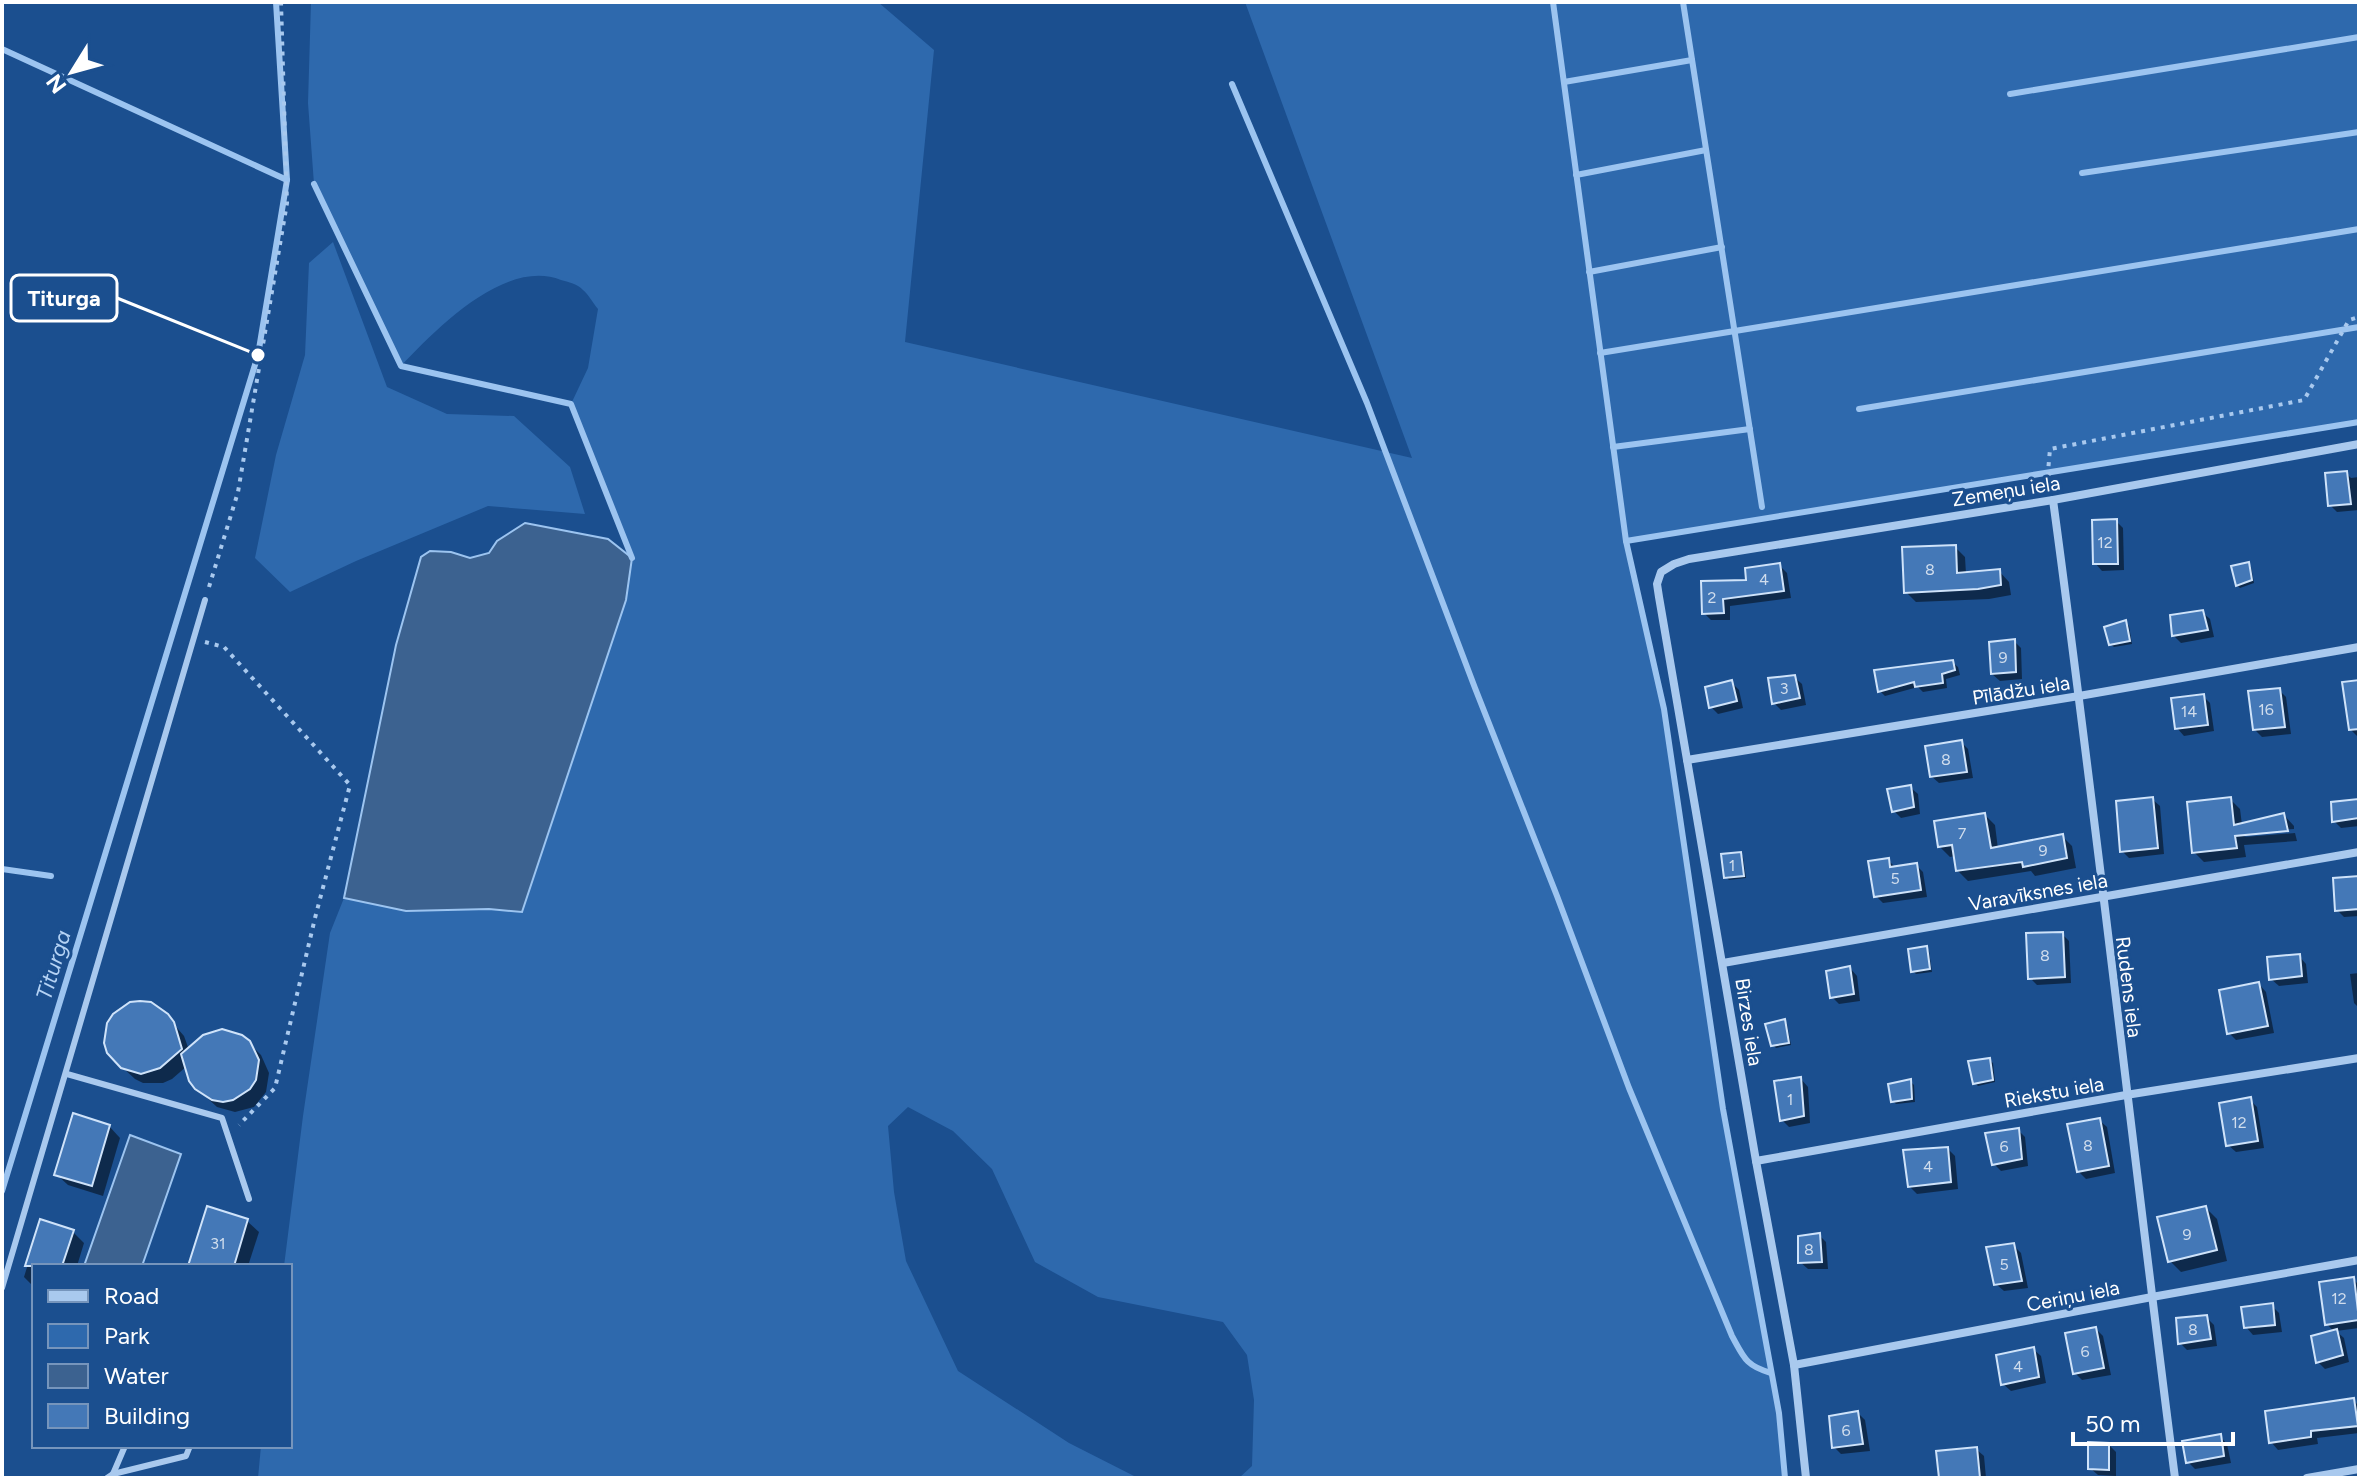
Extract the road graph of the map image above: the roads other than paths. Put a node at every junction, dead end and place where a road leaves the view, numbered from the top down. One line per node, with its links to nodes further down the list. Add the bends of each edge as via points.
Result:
1 (2359, 444): 2 (street, Zemeņu iela)
2 (2053, 500): 3 (street, Zemeņu iela, via 1689,559); 6 (street, Rudens iela)
3 (1661, 572): 7 (street, Birzes iela, via 1657,584)
4 (205, 600): 12 (lane)
5 (2359, 647): 6 (street, Pīlādžu iela)
6 (2079, 696): 7 (street, Pīlādžu iela); 9 (street, Rudens iela)
7 (1687, 760): 10 (street, Birzes iela)
8 (2359, 852): 9 (street, Varavīksnes iela)
9 (2102, 898): 10 (street, Varavīksnes iela); 13 (street, Rudens iela)
10 (1723, 963): 14 (street, Birzes iela)
11 (2359, 1058): 13 (street, Riekstu iela)
12 (67, 1074): 15 (lane, via 222,1118); 17 (lane)
13 (2126, 1095): 14 (street, Riekstu iela); 18 (street, Rudens iela)
14 (1756, 1161): 19 (street, Birzes iela)
15 (249, 1199)
16 (2359, 1260): 18 (street, Ceriņu iela)
17 (2, 1288)
18 (2152, 1297): 19 (street, Ceriņu iela); 25 (street, Rudens iela)
19 (1794, 1365): 24 (street, Birzes iela)
20 (124, 1448): 23 (lane)
21 (189, 1448): 23 (lane, via 186,1456)
22 (2359, 1469): 26 (street)
23 (110, 1476)
24 (1806, 1478)
25 (2175, 1478)
26 (2307, 1478)

